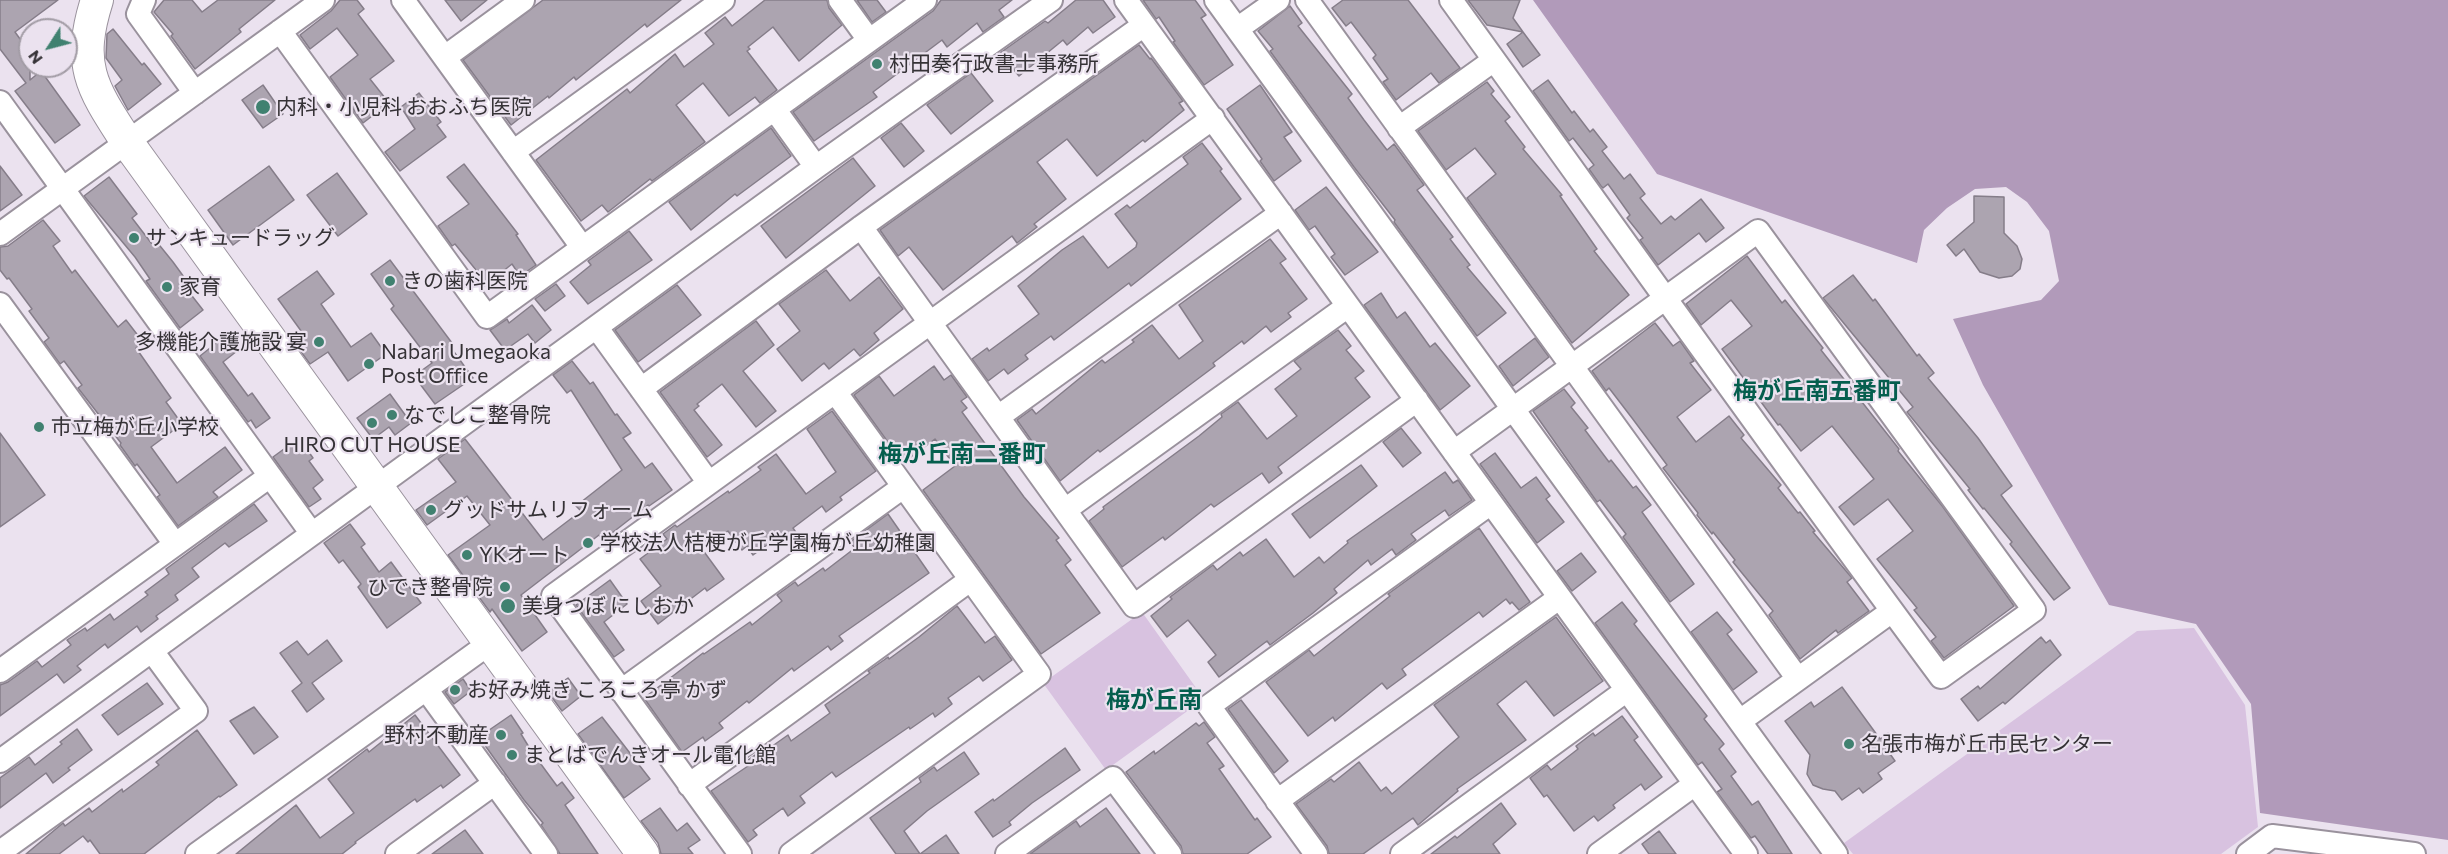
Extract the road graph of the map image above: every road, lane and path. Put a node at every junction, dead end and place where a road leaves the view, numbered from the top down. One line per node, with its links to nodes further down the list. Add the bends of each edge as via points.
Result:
1 (96, 0): 26 (street, via 87,38 93,88)
2 (144, 0): 21 (street, via 138,14)
3 (323, 0): 17 (street)
4 (403, 0): 19 (street)
5 (523, 0): 19 (street)
6 (723, 0): 27 (street)
7 (840, 0): 18 (street)
8 (925, 0): 18 (street)
9 (1051, 0): 28 (street)
10 (1126, 0): 15 (street)
11 (1216, 0): 16 (street)
12 (1278, 0): 16 (street)
13 (1307, 0): 25 (street)
14 (1451, 0): 20 (street)
15 (1144, 25): 24 (street); 31 (street)
16 (1237, 29): 43 (street)
17 (279, 31): 21 (street); 33 (street, via 487,317)
18 (869, 40): 23 (street)
19 (445, 57): 27 (street)
20 (1494, 60): 25 (street); 34 (street)
21 (195, 93): 26 (street)
22 (0, 102): 29 (street)
23 (775, 110): 28 (street); 33 (street)
24 (1213, 118): 30 (street); 37 (street)
25 (1399, 128): 39 (street)
26 (127, 142): 29 (street); 49 (street)
27 (513, 152): 33 (street)
28 (816, 167): 38 (street)
29 (62, 189): 32 (street); 46 (street)
30 (1281, 213): 36 (street); 44 (street)
31 (861, 227): 37 (street); 40 (street)
32 (0, 234)
33 (582, 247)
34 (1666, 298): 39 (street); 56 (street); 56 (street, via 1758,231 2034,610 1941,677)
35 (0, 304): 53 (street)
36 (1348, 306): 42 (street); 51 (street)
37 (930, 323): 41 (street); 44 (street)
38 (597, 328): 40 (street); 49 (street)
39 (1572, 366): 43 (street); 60 (street)
40 (640, 389): 47 (street)
41 (836, 393): 47 (street); 48 (street)
42 (1417, 400): 45 (street); 51 (street, via 1134,606)
43 (1514, 409): 45 (street); 64 (street)
44 (998, 417): 51 (street)
45 (1454, 452): 50 (street)
46 (270, 476): 52 (street); 53 (street)
47 (710, 483): 63 (street, via 553,596)
48 (903, 487): 54 (street); 63 (street)
49 (376, 488): 52 (street); 57 (street)
50 (1491, 502): 55 (street); 69 (street, via 1209,706)
51 (1065, 510)
52 (312, 534): 58 (street)
53 (175, 544): 59 (street)
54 (970, 580): 68 (street); 76 (street, via 1040,674)
55 (1559, 598): 62 (street); 69 (street)
56 (1892, 611): 60 (street)
57 (490, 643): 61 (street); 74 (street)
58 (152, 651): 65 (street); 70 (street, via 196,711)
59 (0, 671)
60 (1798, 678): 64 (street)
61 (426, 689): 66 (street); 71 (street)
62 (1627, 690): 67 (street); 80 (street)
63 (621, 691): 68 (street)
64 (1740, 721): 83 (street)
65 (0, 760)
66 (495, 783): 72 (street); 73 (street)
67 (1695, 784): 81 (street); 82 (street)
68 (689, 785): 75 (street)
69 (1277, 801): 79 (street)
70 (0, 852)
71 (197, 854)
72 (397, 854)
73 (546, 854)
74 (644, 854)
75 (740, 854)
76 (791, 854)
77 (1007, 854): 78 (street, via 1113,778)
78 (1170, 854)
79 (1316, 854)
80 (1402, 854)
81 (1599, 854)
82 (1746, 854)
83 (1836, 854)
84 (2248, 854): 85 (street, via 2272,836)
85 (2414, 854)

